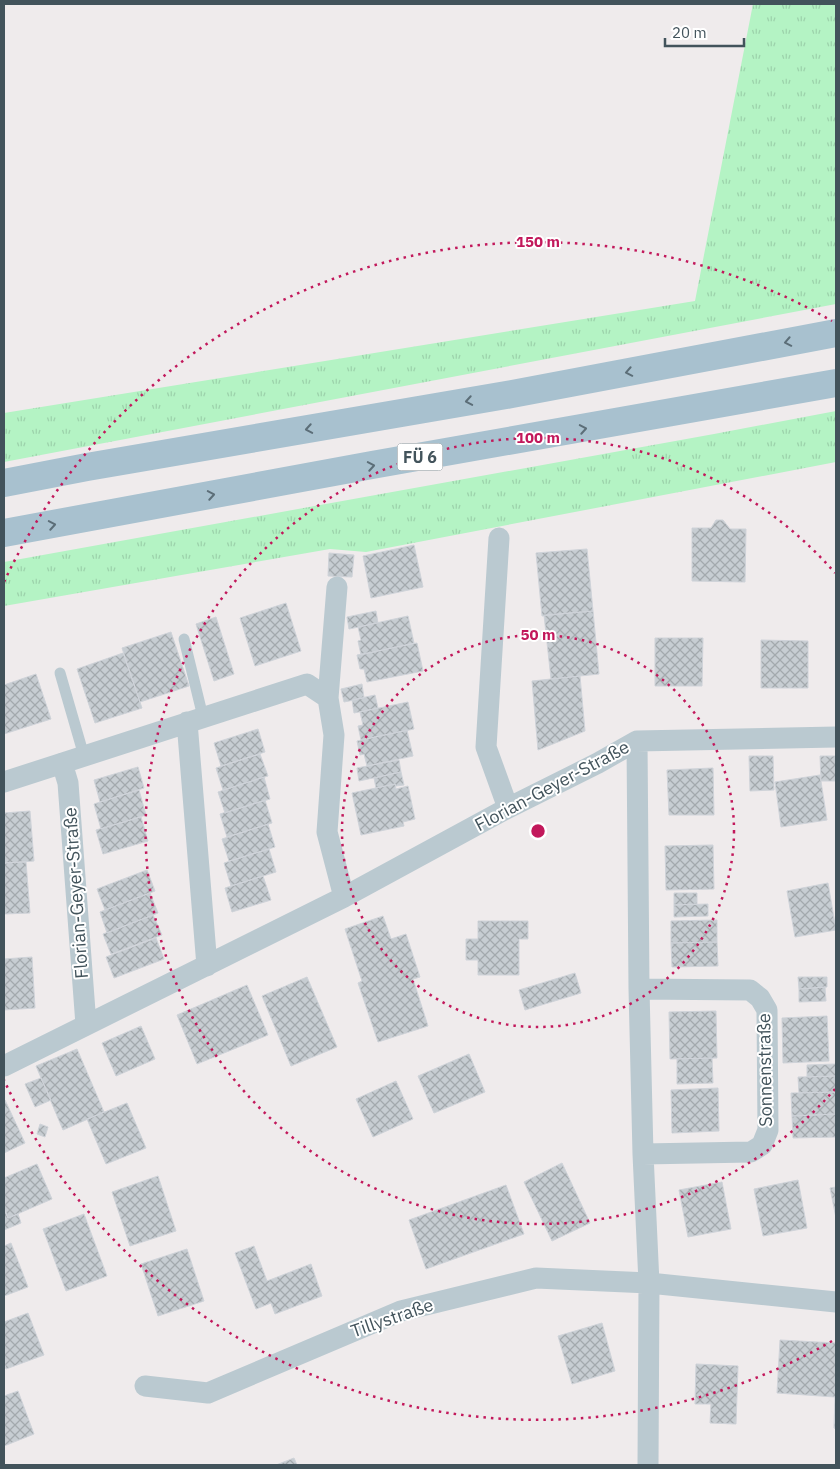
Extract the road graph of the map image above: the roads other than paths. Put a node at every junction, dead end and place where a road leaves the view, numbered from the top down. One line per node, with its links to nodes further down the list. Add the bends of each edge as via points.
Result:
1 (836, 333): 3 (main road, one-way to 3, via 512,394)
2 (836, 383): 4 (main road, FÜ 6, one-way to 2)
3 (4, 483)
4 (4, 534)
5 (499, 538): 16 (street, via 486,747)
6 (337, 587): 9 (street)
7 (184, 639): 10 (lane)
8 (60, 673): 13 (lane)
9 (328, 698): 10 (street, via 307,684); 17 (street, via 334,735 327,832)
10 (195, 720): 13 (street); 18 (street)
11 (836, 737): 12 (street, Florian-Geyer-Straße)
12 (638, 741): 16 (street, Florian-Geyer-Straße); 19 (street)
13 (84, 756): 14 (street)
14 (62, 763): 15 (street); 20 (street, Florian-Geyer-Straße, via 68,783)
15 (4, 782)
16 (508, 808): 17 (street, Florian-Geyer-Straße)
17 (344, 897): 18 (street, Florian-Geyer-Straße)
18 (206, 966): 20 (street, Florian-Geyer-Straße)
19 (639, 989): 22 (street); 22 (street, Sonnenstraße, via 750,990 768,1010 768,1130 762,1145 752,1152)
20 (86, 1025): 21 (street, Florian-Geyer-Straße)
21 (4, 1066)
22 (643, 1154): 23 (street)
23 (649, 1283): 24 (street, Tillystraße); 25 (street, Tillystraße, via 536,1278 402,1311 208,1394); 26 (street)
24 (836, 1302)
25 (145, 1386)
26 (648, 1465)

